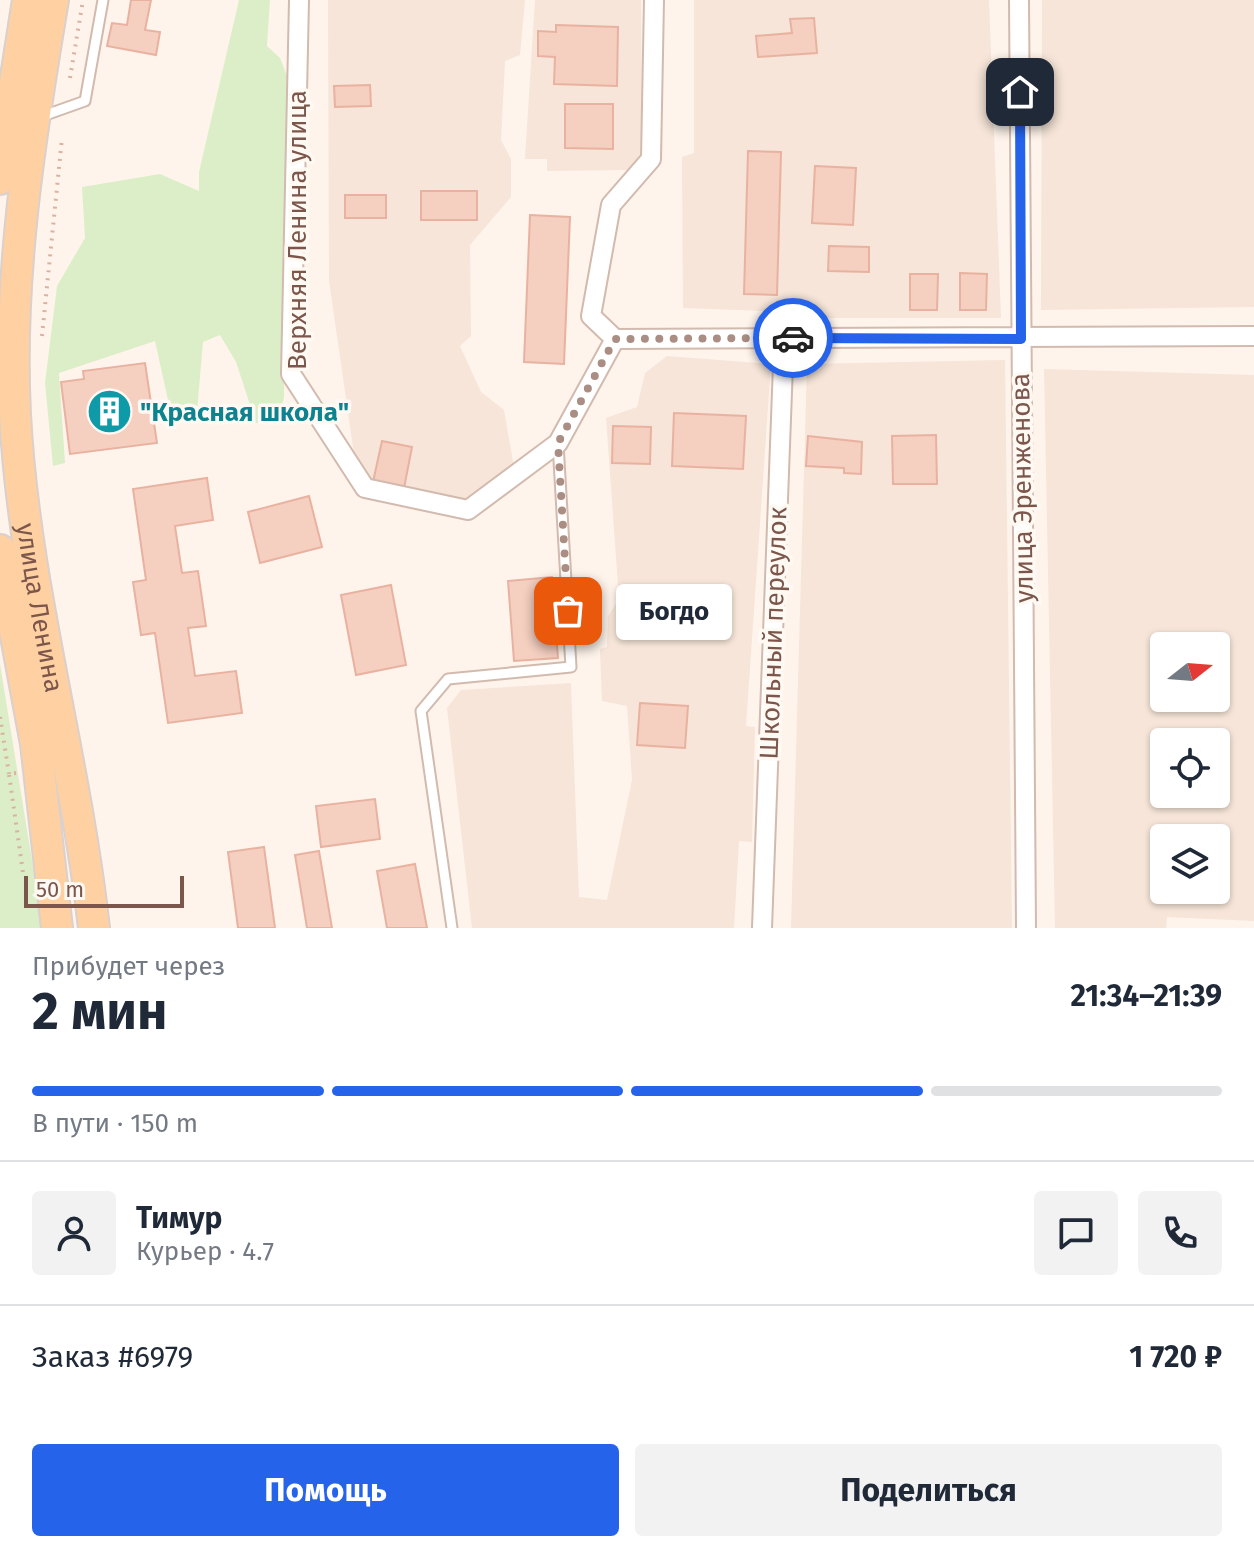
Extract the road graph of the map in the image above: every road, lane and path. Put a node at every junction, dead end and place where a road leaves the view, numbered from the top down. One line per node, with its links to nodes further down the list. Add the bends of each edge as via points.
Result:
1 (28, 0): 11 (main road)
2 (53, 0): 9 (main road, улица Ленина)
3 (83, 0): 8 (path)
4 (103, 0): 9 (lane, via 85,101)
5 (299, 0): 17 (street, Верхняя Ленина улица, via 291,374 365,488 468,510)
6 (654, 0): 15 (street, via 651,159 611,205 591,316)
7 (1019, 0): 16 (street, улица Эренженова)
8 (70, 78)
9 (33, 120): 24 (main road, улица Ленина, via 16,258 15,413 23,508)
10 (62, 138): 14 (path)
11 (0, 179)
12 (1254, 336): 16 (street)
13 (784, 338): 15 (street); 16 (street); 26 (street, Школьный переулок)
14 (41, 339)
15 (615, 339): 17 (street)
16 (1021, 339): 27 (street, улица Эренженова)
17 (558, 443): 25 (lane, via 571,667 448,679 421,711)
18 (0, 550): 23 (main road, улица Ленина, via 36,744)
19 (0, 717): 21 (path)
20 (23, 772): 21 (path)
21 (9, 774): 22 (path)
22 (24, 882)
23 (57, 928)
24 (94, 928)
25 (452, 928)
26 (762, 928)
27 (1026, 928)

